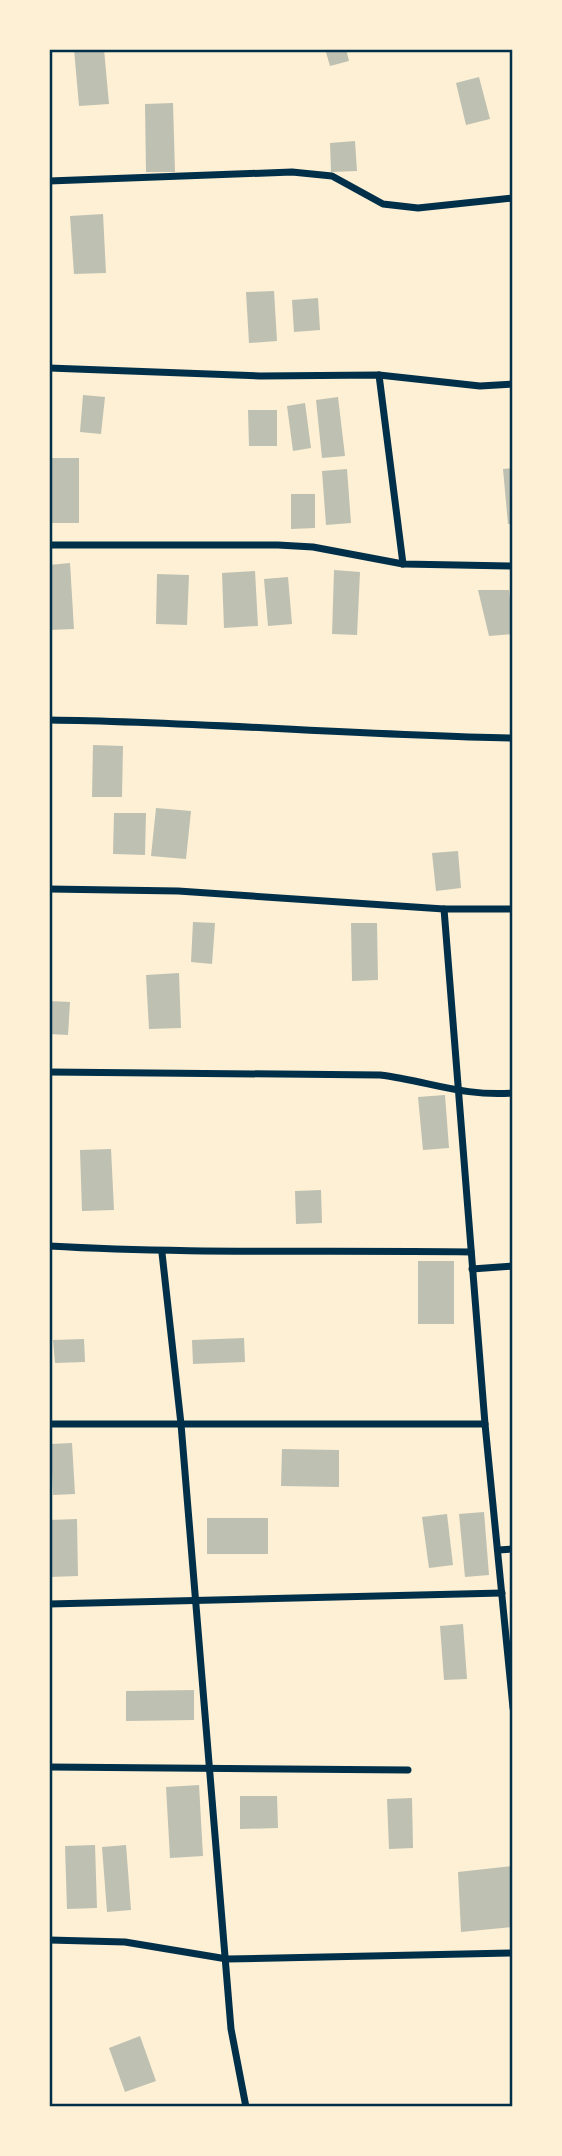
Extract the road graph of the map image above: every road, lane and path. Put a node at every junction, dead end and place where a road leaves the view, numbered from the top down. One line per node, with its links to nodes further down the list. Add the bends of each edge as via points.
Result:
1 (49, 181): 2 (street, via 292,172 332,176 383,204 418,208)
2 (513, 198)
3 (49, 368): 4 (street, via 260,376)
4 (379, 375): 5 (street, via 480,386); 7 (street)
5 (513, 384)
6 (49, 545): 7 (street, via 301,546)
7 (403, 564): 8 (street)
8 (513, 566)
9 (49, 720): 10 (street)
10 (513, 738)
11 (49, 889): 12 (street, via 177,891)
12 (444, 909): 13 (street); 15 (street)
13 (513, 909)
14 (49, 1072): 15 (street, via 380,1075 422,1080)
15 (459, 1093): 16 (street); 19 (street)
16 (513, 1093)
17 (49, 1246): 18 (street)
18 (162, 1252): 19 (street); 23 (street)
19 (471, 1252): 21 (street)
20 (513, 1266): 21 (street)
21 (472, 1269): 24 (street)
22 (49, 1424): 23 (street)
23 (181, 1424): 24 (street); 28 (street)
24 (485, 1424): 26 (street)
25 (513, 1549): 26 (street)
26 (498, 1550): 27 (street)
27 (502, 1593): 28 (street); 30 (street)
28 (196, 1600): 29 (street); 32 (street)
29 (49, 1604)
30 (513, 1708)
31 (49, 1767): 32 (street)
32 (208, 1767): 33 (street); 36 (street)
33 (408, 1770)
34 (49, 1940): 36 (street, via 125,1942)
35 (513, 1953): 36 (street)
36 (227, 1959): 37 (street, via 231,2029)
37 (246, 2107)

